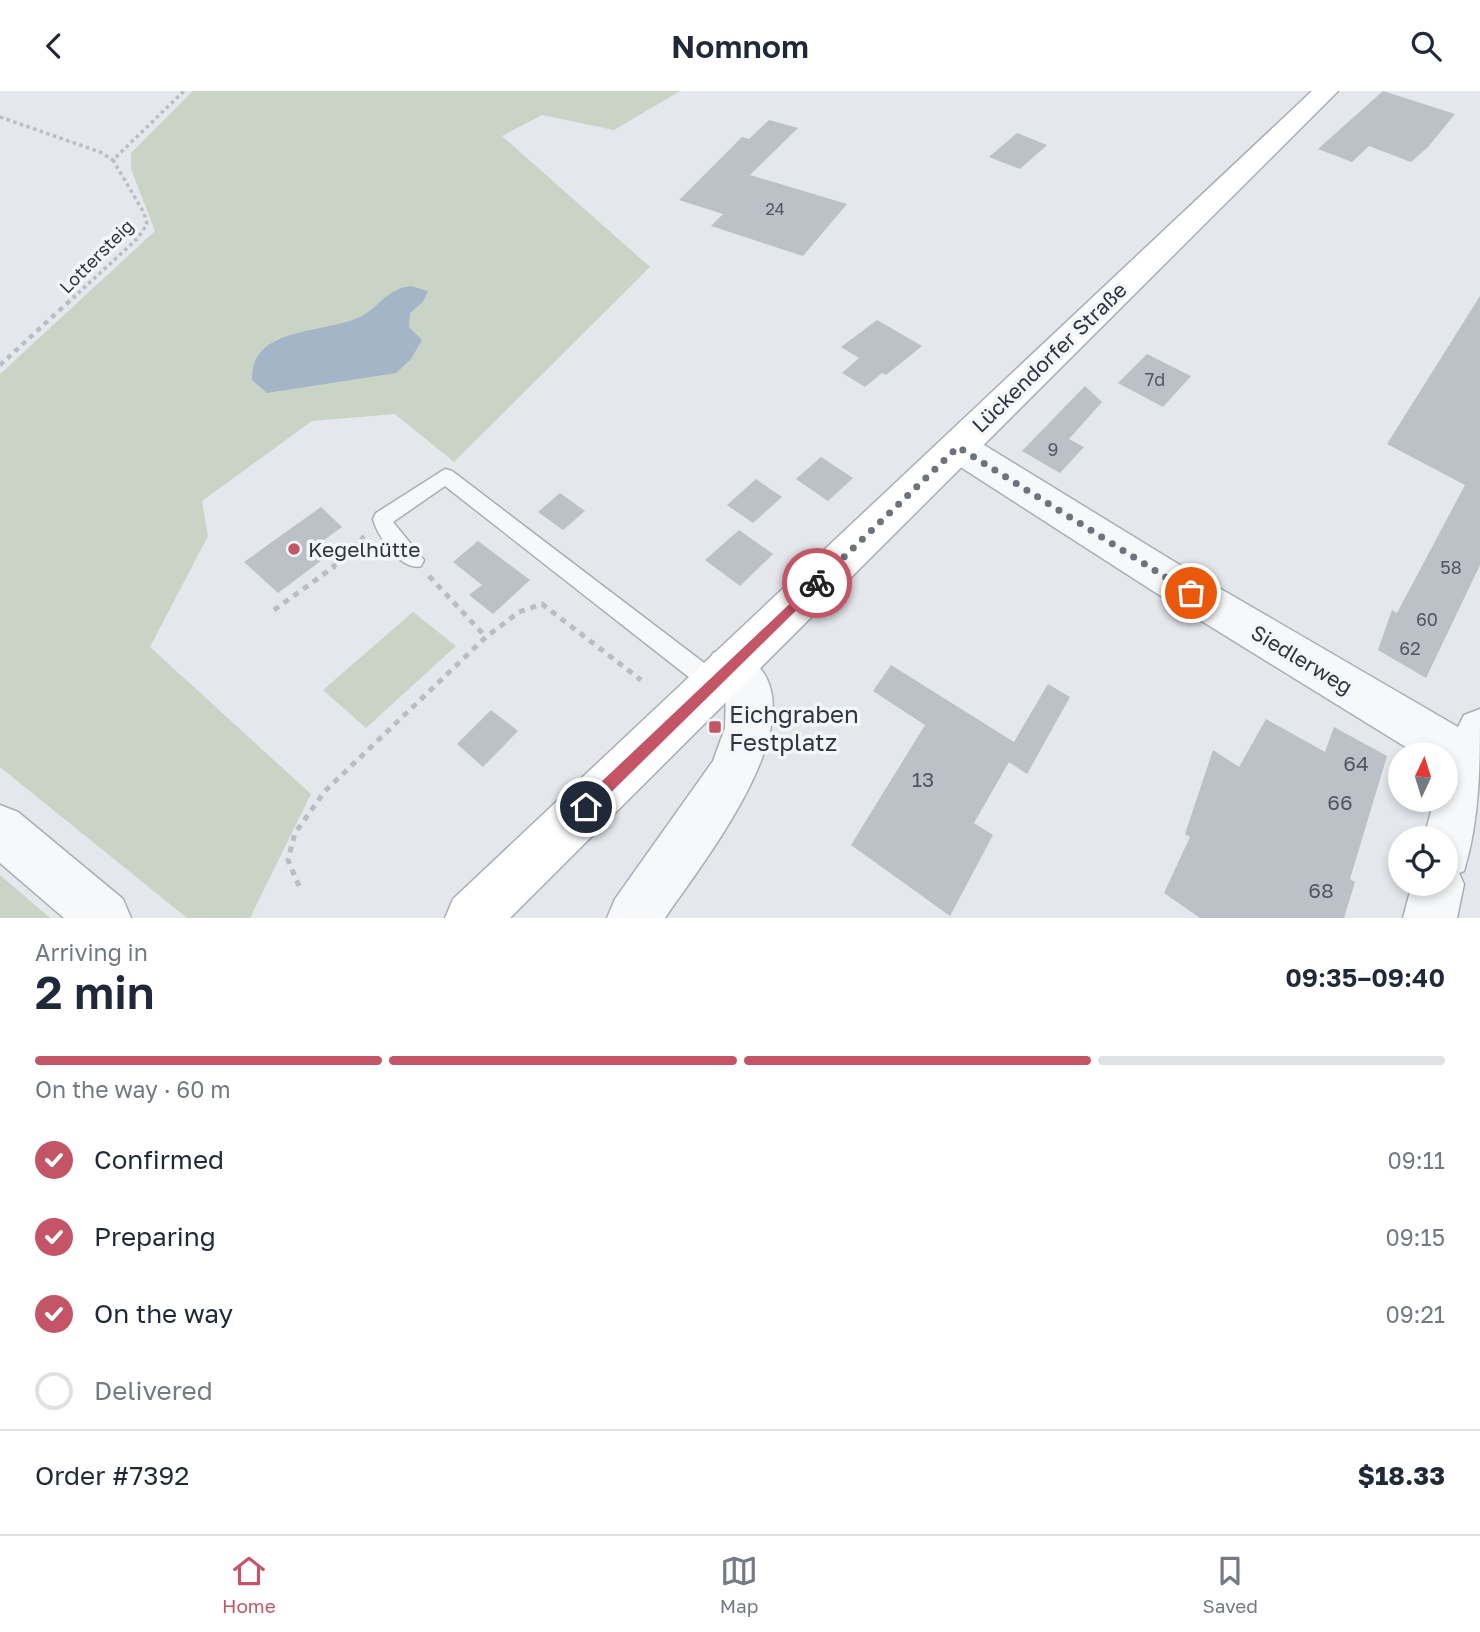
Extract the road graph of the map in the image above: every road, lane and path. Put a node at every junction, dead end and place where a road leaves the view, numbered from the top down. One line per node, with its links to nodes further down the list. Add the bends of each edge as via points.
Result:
1 (184, 91): 4 (path)
2 (1326, 91): 6 (main road, Lückendorfer Straße)
3 (0, 117): 4 (path)
4 (113, 160): 5 (path, Lottersteig, via 147,224 138,238)
5 (0, 365)
6 (958, 447): 11 (main road, Lückendorfer Straße); 13 (street, Siedlerweg, via 1180,586)
7 (383, 519): 8 (lane, via 385,529); 9 (path, via 345,558); 11 (lane, via 444,475)
8 (414, 560): 10 (path)
9 (274, 610)
10 (486, 637): 12 (path, via 519,612 542,604); 16 (path, via 325,791 295,833 288,860)
11 (721, 674): 19 (main road, Lückendorfer Straße); 20 (street, via 747,683 750,704 748,727 732,775)
12 (641, 680)
13 (1474, 745): 14 (street)
14 (1453, 826)
15 (0, 830): 18 (street)
16 (299, 886)
17 (1435, 896): 21 (street)
18 (104, 918)
19 (472, 918)
20 (634, 918)
21 (1430, 918)

